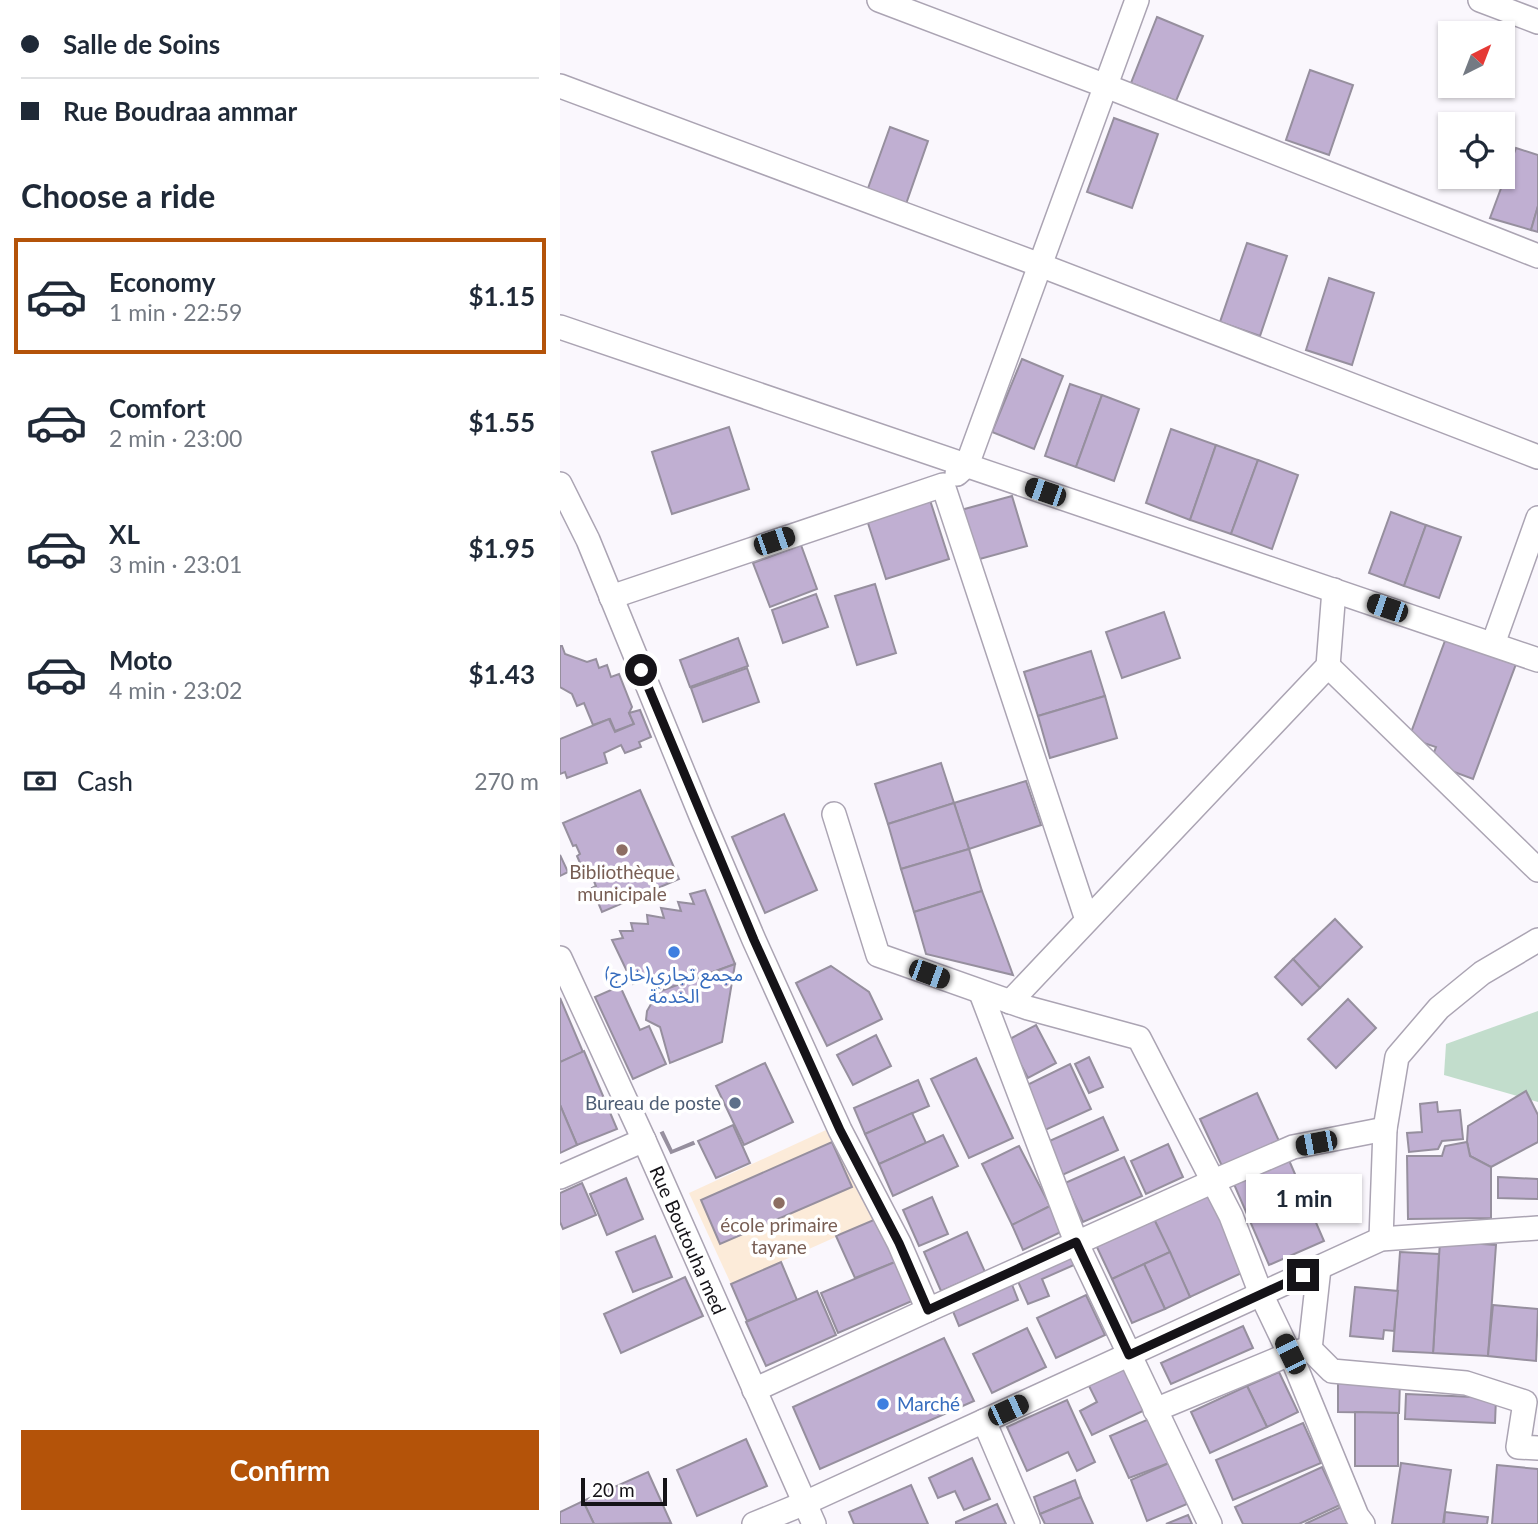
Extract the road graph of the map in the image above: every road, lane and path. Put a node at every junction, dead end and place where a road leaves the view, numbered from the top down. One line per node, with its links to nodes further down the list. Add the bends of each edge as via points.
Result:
1 (879, 0): 6 (street)
2 (1137, 0): 6 (street)
3 (1480, 0): 4 (street)
4 (1538, 22)
5 (560, 86): 8 (street)
6 (1106, 86): 7 (street); 8 (street)
7 (1538, 256)
8 (1040, 265): 10 (street); 11 (street)
9 (560, 327): 11 (street)
10 (1538, 457)
11 (967, 465): 13 (street); 15 (street)
12 (560, 484): 16 (street)
13 (943, 485): 16 (street); 22 (street)
14 (1538, 518): 17 (street)
15 (1334, 590): 17 (street); 19 (street)
16 (611, 597): 36 (street, via 754,940)
17 (1493, 644): 18 (street)
18 (1538, 660)
19 (1328, 666): 21 (street); 22 (street)
20 (834, 814): 25 (street, via 878,956)
21 (1538, 870)
22 (1087, 920): 26 (street)
23 (1538, 940): 27 (street, via 1482,973 1439,1008 1397,1057)
24 (560, 958): 28 (street, Rue Boutouha med)
25 (981, 993): 26 (street); 33 (street)
26 (1010, 1002): 30 (street, via 1139,1038)
27 (1385, 1129): 30 (street, via 1293,1147); 32 (street)
28 (643, 1140): 29 (street); 39 (street, Rue Boutouha med)
29 (560, 1177)
30 (1214, 1181): 33 (street); 35 (street)
31 (1538, 1228): 32 (street)
32 (1381, 1239): 34 (street)
33 (1076, 1242): 36 (street); 38 (street)
34 (1319, 1268): 35 (street); 37 (street)
35 (1261, 1294): 37 (street); 38 (street)
36 (928, 1310): 39 (street)
37 (1300, 1351): 40 (street); 42 (street, via 1332,1371 1466,1382 1525,1402 1518,1447); 48 (street)
38 (1129, 1355): 40 (street); 41 (street)
39 (754, 1390): 43 (street, Rue Boutouha med)
40 (1155, 1410): 47 (street)
41 (984, 1421): 43 (street); 46 (street)
42 (1538, 1448)
43 (805, 1503): 44 (street); 45 (street, Rue Boutouha med)
44 (754, 1524)
45 (814, 1524)
46 (1028, 1524)
47 (1210, 1524)
48 (1363, 1524)

